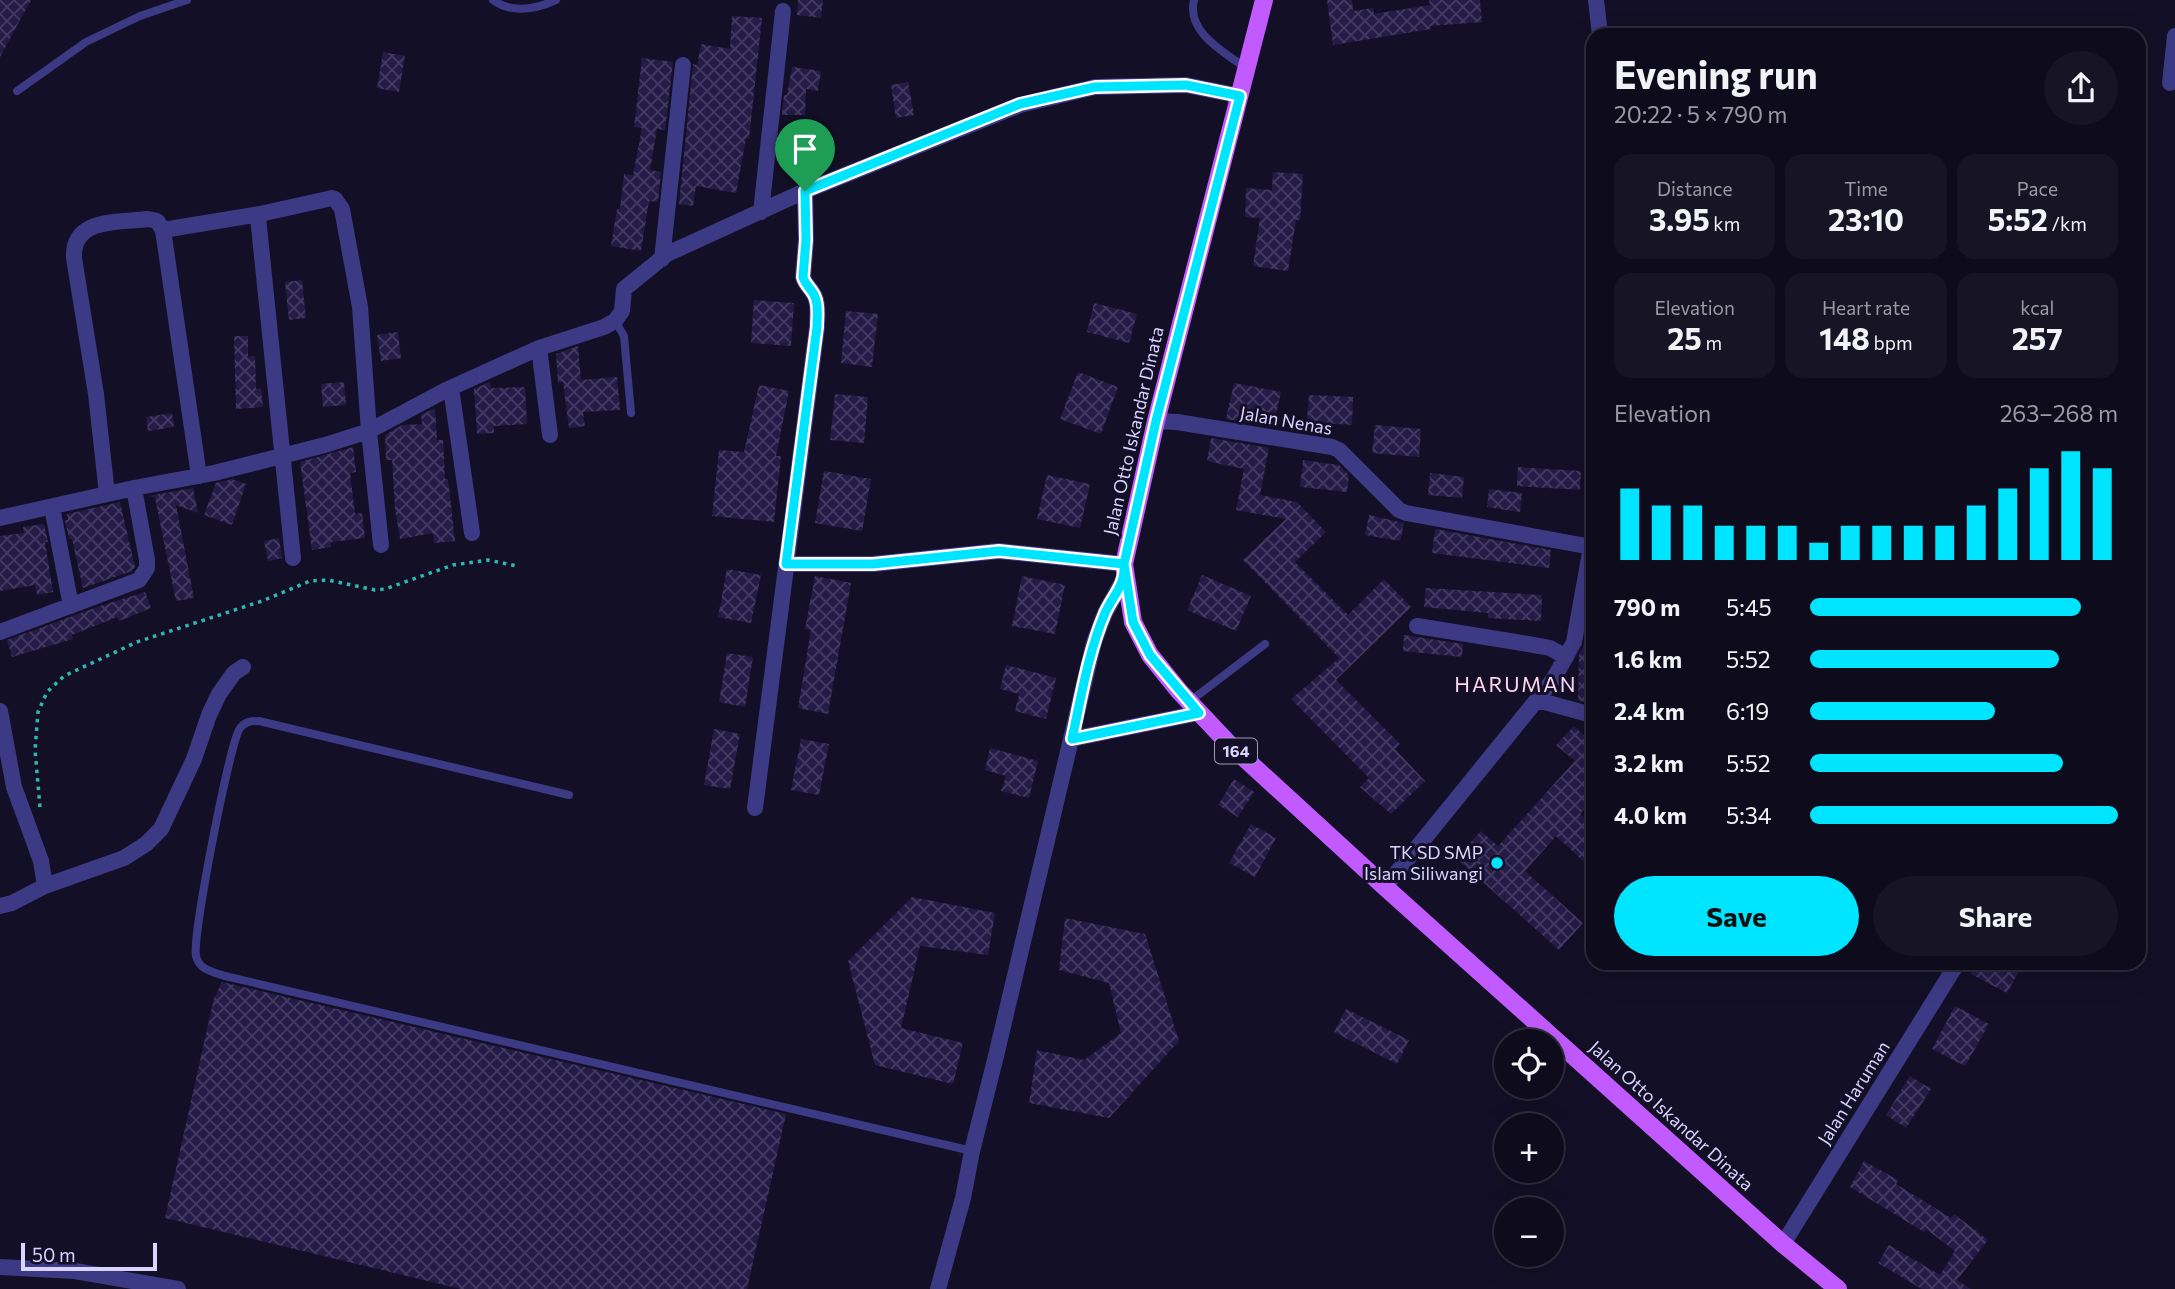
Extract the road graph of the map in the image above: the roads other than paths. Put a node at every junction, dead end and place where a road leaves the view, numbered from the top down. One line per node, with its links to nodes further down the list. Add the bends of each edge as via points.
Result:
1 (187, 0): 13 (lane, via 140,16 86,43)
2 (493, 0): 3 (lane, via 523,10)
3 (556, 0)
4 (1194, 0): 11 (lane, via 1194,19 1202,34)
5 (1264, 0): 11 (main road, Jalan Otto Iskandar Dinata / 164)
6 (1596, 0): 8 (street)
7 (783, 11): 16 (street)
8 (1599, 28)
9 (2175, 36): 12 (street)
10 (683, 65): 19 (street)
11 (1247, 69): 14 (main road, Jalan Otto Iskandar Dinata / 164)
12 (2170, 83)
13 (18, 91)
14 (1240, 96): 15 (street, via 1186,85 1095,87 1020,104); 24 (main road, Jalan Otto Iskandar Dinata / 164)
15 (805, 191): 16 (street); 37 (street, via 803,277 818,309)
16 (761, 212): 19 (street)
17 (260, 214): 18 (street); 25 (street, via 332,198 342,209 360,307); 27 (street)
18 (163, 230): 28 (street); 30 (street, via 148,219 94,226 84,229 74,250)
19 (662, 258): 20 (street, via 624,289 622,311)
20 (615, 321): 21 (street); 23 (lane, via 624,336)
21 (539, 348): 22 (street); 26 (street)
22 (451, 388): 25 (street); 33 (street)
23 (631, 413)
24 (1156, 421): 35 (street, Jalan Nenas, via 1332,447 1402,512); 38 (main road, Jalan Otto Iskandar Dinata / 164)
25 (369, 431): 27 (street); 34 (street)
26 (550, 435)
27 (284, 455): 28 (street); 36 (street)
28 (199, 476): 29 (street)
29 (134, 488): 30 (street); 40 (street, via 148,559 144,575 133,584)
30 (107, 495): 31 (street)
31 (52, 506): 32 (street); 40 (street)
32 (0, 518)
33 (472, 533)
34 (381, 545)
35 (1586, 546)
36 (293, 558)
37 (786, 564): 38 (street, via 873,564 999,551); 52 (street)
38 (1125, 571): 47 (main road, Jalan Otto Iskandar Dinata / 164, via 1133,622 1150,655); 50 (street, via 1094,642)
39 (1586, 579): 44 (street, via 1574,642)
40 (71, 606): 42 (street)
41 (1417, 626): 44 (street, via 1550,648)
42 (0, 632)
43 (1265, 644): 47 (lane)
44 (1566, 657): 46 (street)
45 (243, 667): 53 (street, via 219,694 161,829 124,858)
46 (1537, 700): 49 (street); 54 (street)
47 (1194, 707): 50 (street); 54 (main road, Jalan Otto Iskandar Dinata / 164)
48 (0, 711): 53 (street, via 14,787)
49 (1586, 713)
50 (1072, 739): 57 (street)
51 (569, 794): 57 (lane, via 248,721 237,735 227,774 199,915 196,957 208,971 225,976)
52 (755, 808)
53 (45, 886): 55 (street)
54 (1385, 887): 58 (main road, Jalan Otto Iskandar Dinata / 164)
55 (0, 906)
56 (1953, 970): 58 (street, Jalan Haruman)
57 (972, 1151): 61 (street)
58 (1783, 1244): 62 (main road, Jalan Otto Iskandar Dinata / 164)
59 (0, 1267): 60 (street, via 75,1271)
60 (178, 1289)
61 (938, 1289)
62 (1838, 1289)

